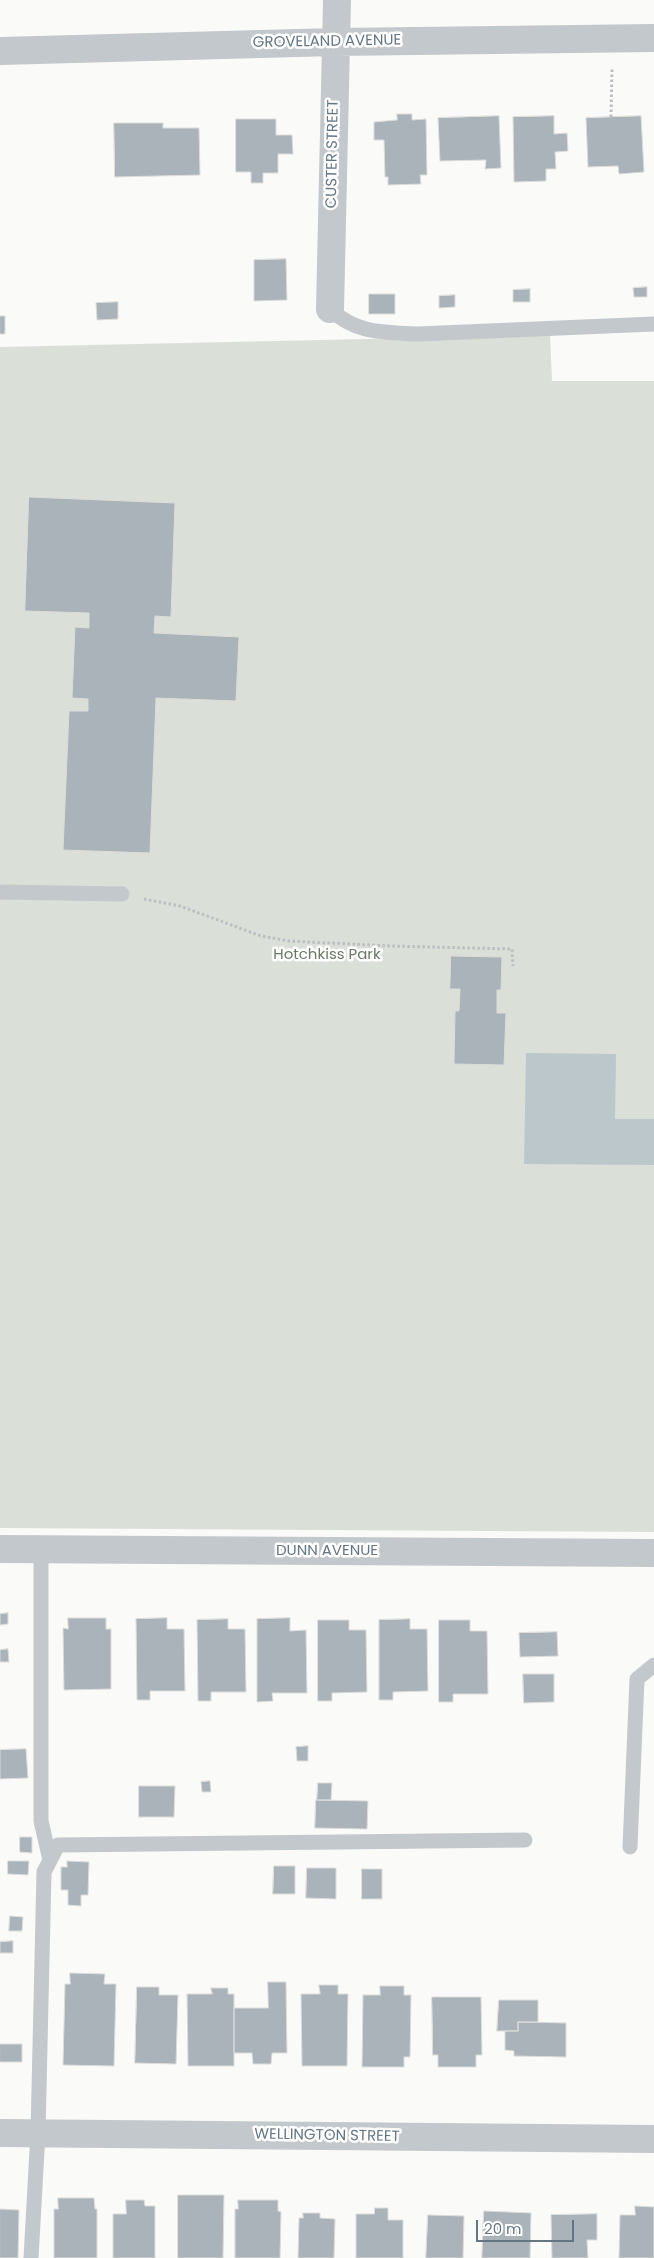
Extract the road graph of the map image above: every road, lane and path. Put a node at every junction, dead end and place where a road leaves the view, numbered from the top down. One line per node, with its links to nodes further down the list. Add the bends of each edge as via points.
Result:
1 (337, 0): 3 (street, CUSTER STREET)
2 (654, 38): 3 (street, GROVELAND AVENUE)
3 (335, 42): 4 (street, GROVELAND AVENUE); 7 (street, CUSTER STREET)
4 (0, 51)
5 (612, 58): 6 (path)
6 (611, 117)
7 (330, 309): 8 (lane, via 353,326 378,332 418,334)
8 (654, 324)
9 (0, 892): 10 (lane)
10 (122, 894): 11 (path, via 180,906 261,936 289,941 512,948)
11 (513, 966)
12 (0, 1550): 13 (street, DUNN AVENUE)
13 (41, 1550): 14 (street, DUNN AVENUE); 18 (lane, via 42,1822)
14 (654, 1553)
15 (654, 1665): 17 (lane, via 636,1679)
16 (525, 1840): 18 (lane, via 58,1845)
17 (630, 1847)
18 (50, 1860): 20 (lane, via 44,1872)
19 (0, 2133): 20 (street, WELLINGTON STREET)
20 (38, 2133): 21 (street, WELLINGTON STREET); 22 (lane)
21 (654, 2139)
22 (31, 2258)

